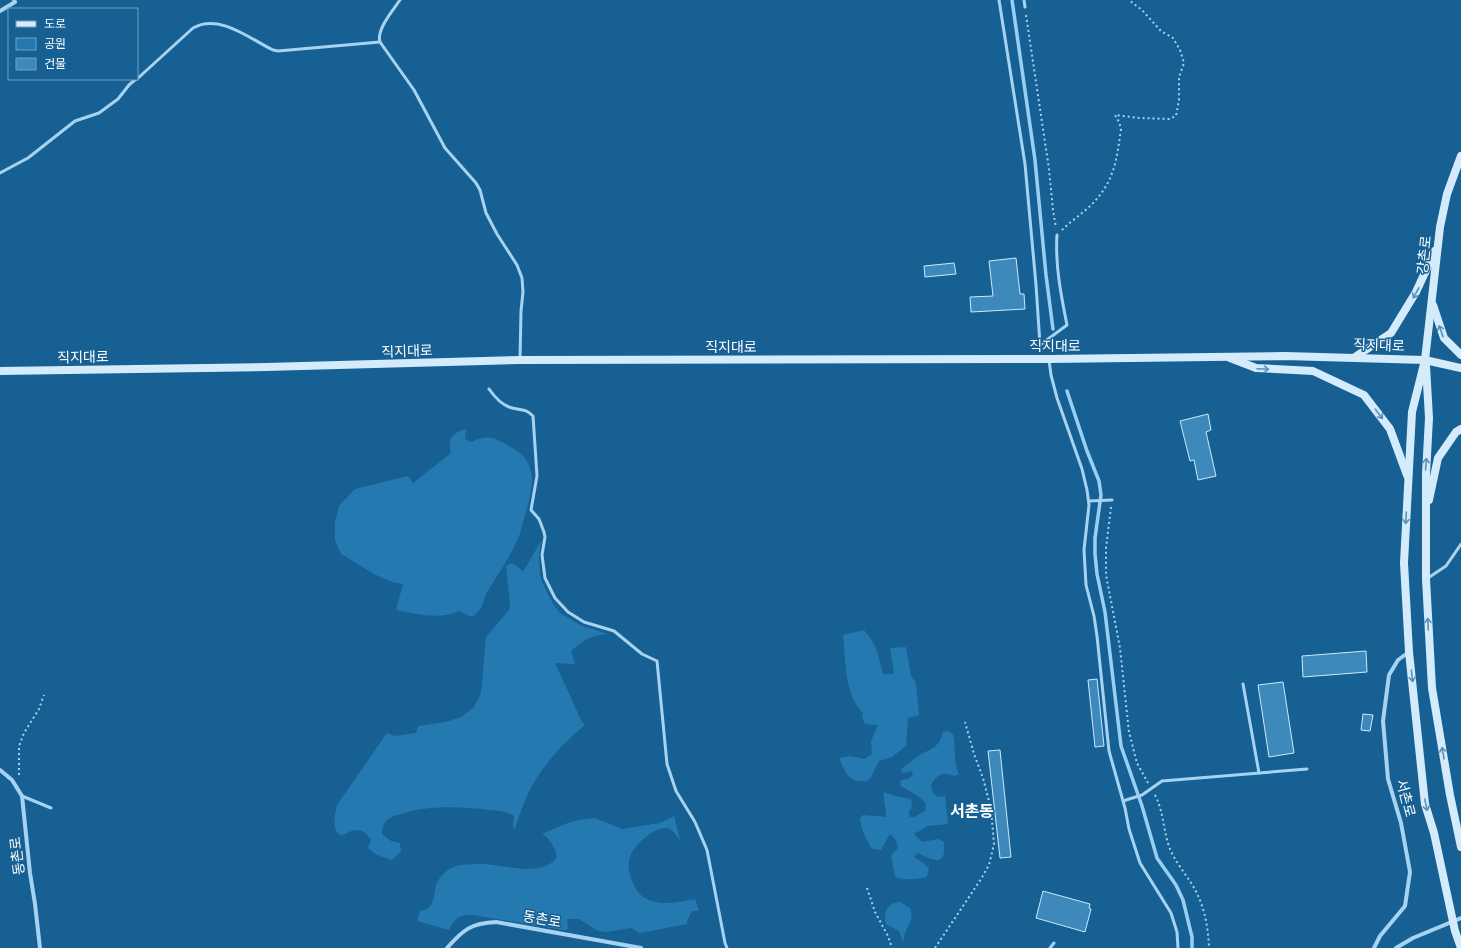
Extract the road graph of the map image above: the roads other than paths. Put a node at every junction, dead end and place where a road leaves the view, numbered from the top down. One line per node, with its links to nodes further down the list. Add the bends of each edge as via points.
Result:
1 (14, 0): 6 (street, via 15,2)
2 (400, 0): 7 (lane, via 386,20 378,37)
3 (999, 0): 12 (lane, via 1025,164 1040,346 1067,325 1056,255)
4 (1024, 0): 5 (lane)
5 (1025, 7)
6 (0, 11)
7 (380, 42): 8 (lane, via 278,51 222,25 207,23 193,28); 19 (lane, via 414,90 445,148 476,183 486,213 517,265 522,278 523,292)
8 (138, 78)
9 (136, 80): 11 (lane, via 118,99 99,113 74,122 28,158)
10 (1461, 156): 13 (main road, 강촌로, via 1447,194)
11 (0, 173)
12 (1057, 235)
13 (1438, 245): 14 (main road, 강촌로); 17 (main road, one-way to 17, via 1416,292 1391,333)
14 (1432, 300): 15 (main road, one-way to 14, via 1444,338); 20 (main road, 강촌로)
15 (1461, 355)
16 (1227, 357): 17 (main road, 직지대로); 18 (main road, 직지대로); 25 (main road, one-way to 25, via 1256,368 1313,371 1364,395 1390,429)
17 (1354, 357): 20 (main road, 직지대로)
18 (1049, 359): 19 (main road, 직지대로); 27 (lane, via 1057,398 1082,469)
19 (520, 360): 22 (main road, 직지대로)
20 (1426, 360): 21 (main road, 직지대로); 25 (main road, via 1412,412); 28 (main road, one-way to 20, via 1429,418)
21 (1461, 368)
22 (0, 371)
23 (489, 389): 45 (lane, via 504,404 527,410 533,416 537,476 532,510 544,532 542,555 545,578 554,598 568,612 584,622 614,631 642,654 657,662 666,764 676,791 695,822 707,850)
24 (1461, 429): 28 (main road, via 1456,432 1438,458)
25 (1408, 479): 31 (main road, one-way to 31, via 1404,563)
26 (1112, 500): 27 (lane)
27 (1089, 501): 37 (lane, via 1084,550 1086,585 1097,636 1109,751)
28 (1426, 517): 30 (main road)
29 (1461, 544): 30 (lane, via 1446,566)
30 (1426, 579): 39 (main road, one-way to 30, via 1432,688)
31 (1409, 652): 40 (main road, one-way to 40, via 1425,804); 48 (street, 서촌로, via 1398,660 1389,675 1383,721 1388,778 1401,823 1410,872 1405,906 1380,936)
32 (1243, 684): 35 (lane)
33 (1307, 769): 35 (lane)
34 (0, 770): 36 (street, 동촌로, via 12,780)
35 (1259, 773): 37 (lane, via 1162,781 1142,795)
36 (22, 796): 38 (lane); 42 (street, 동촌로)
37 (1123, 801): 47 (lane, via 1140,863 1171,913 1177,932)
38 (51, 808)
39 (1461, 847)
40 (1457, 919): 49 (street); 50 (main road)
41 (1054, 943): 46 (lane)
42 (40, 948)
43 (447, 948): 44 (street, 동촌로, via 469,927 484,922 496,922)
44 (641, 948)
45 (727, 948)
46 (1050, 948)
47 (1178, 948)
48 (1374, 948)
49 (1396, 948)
50 (1461, 948)

